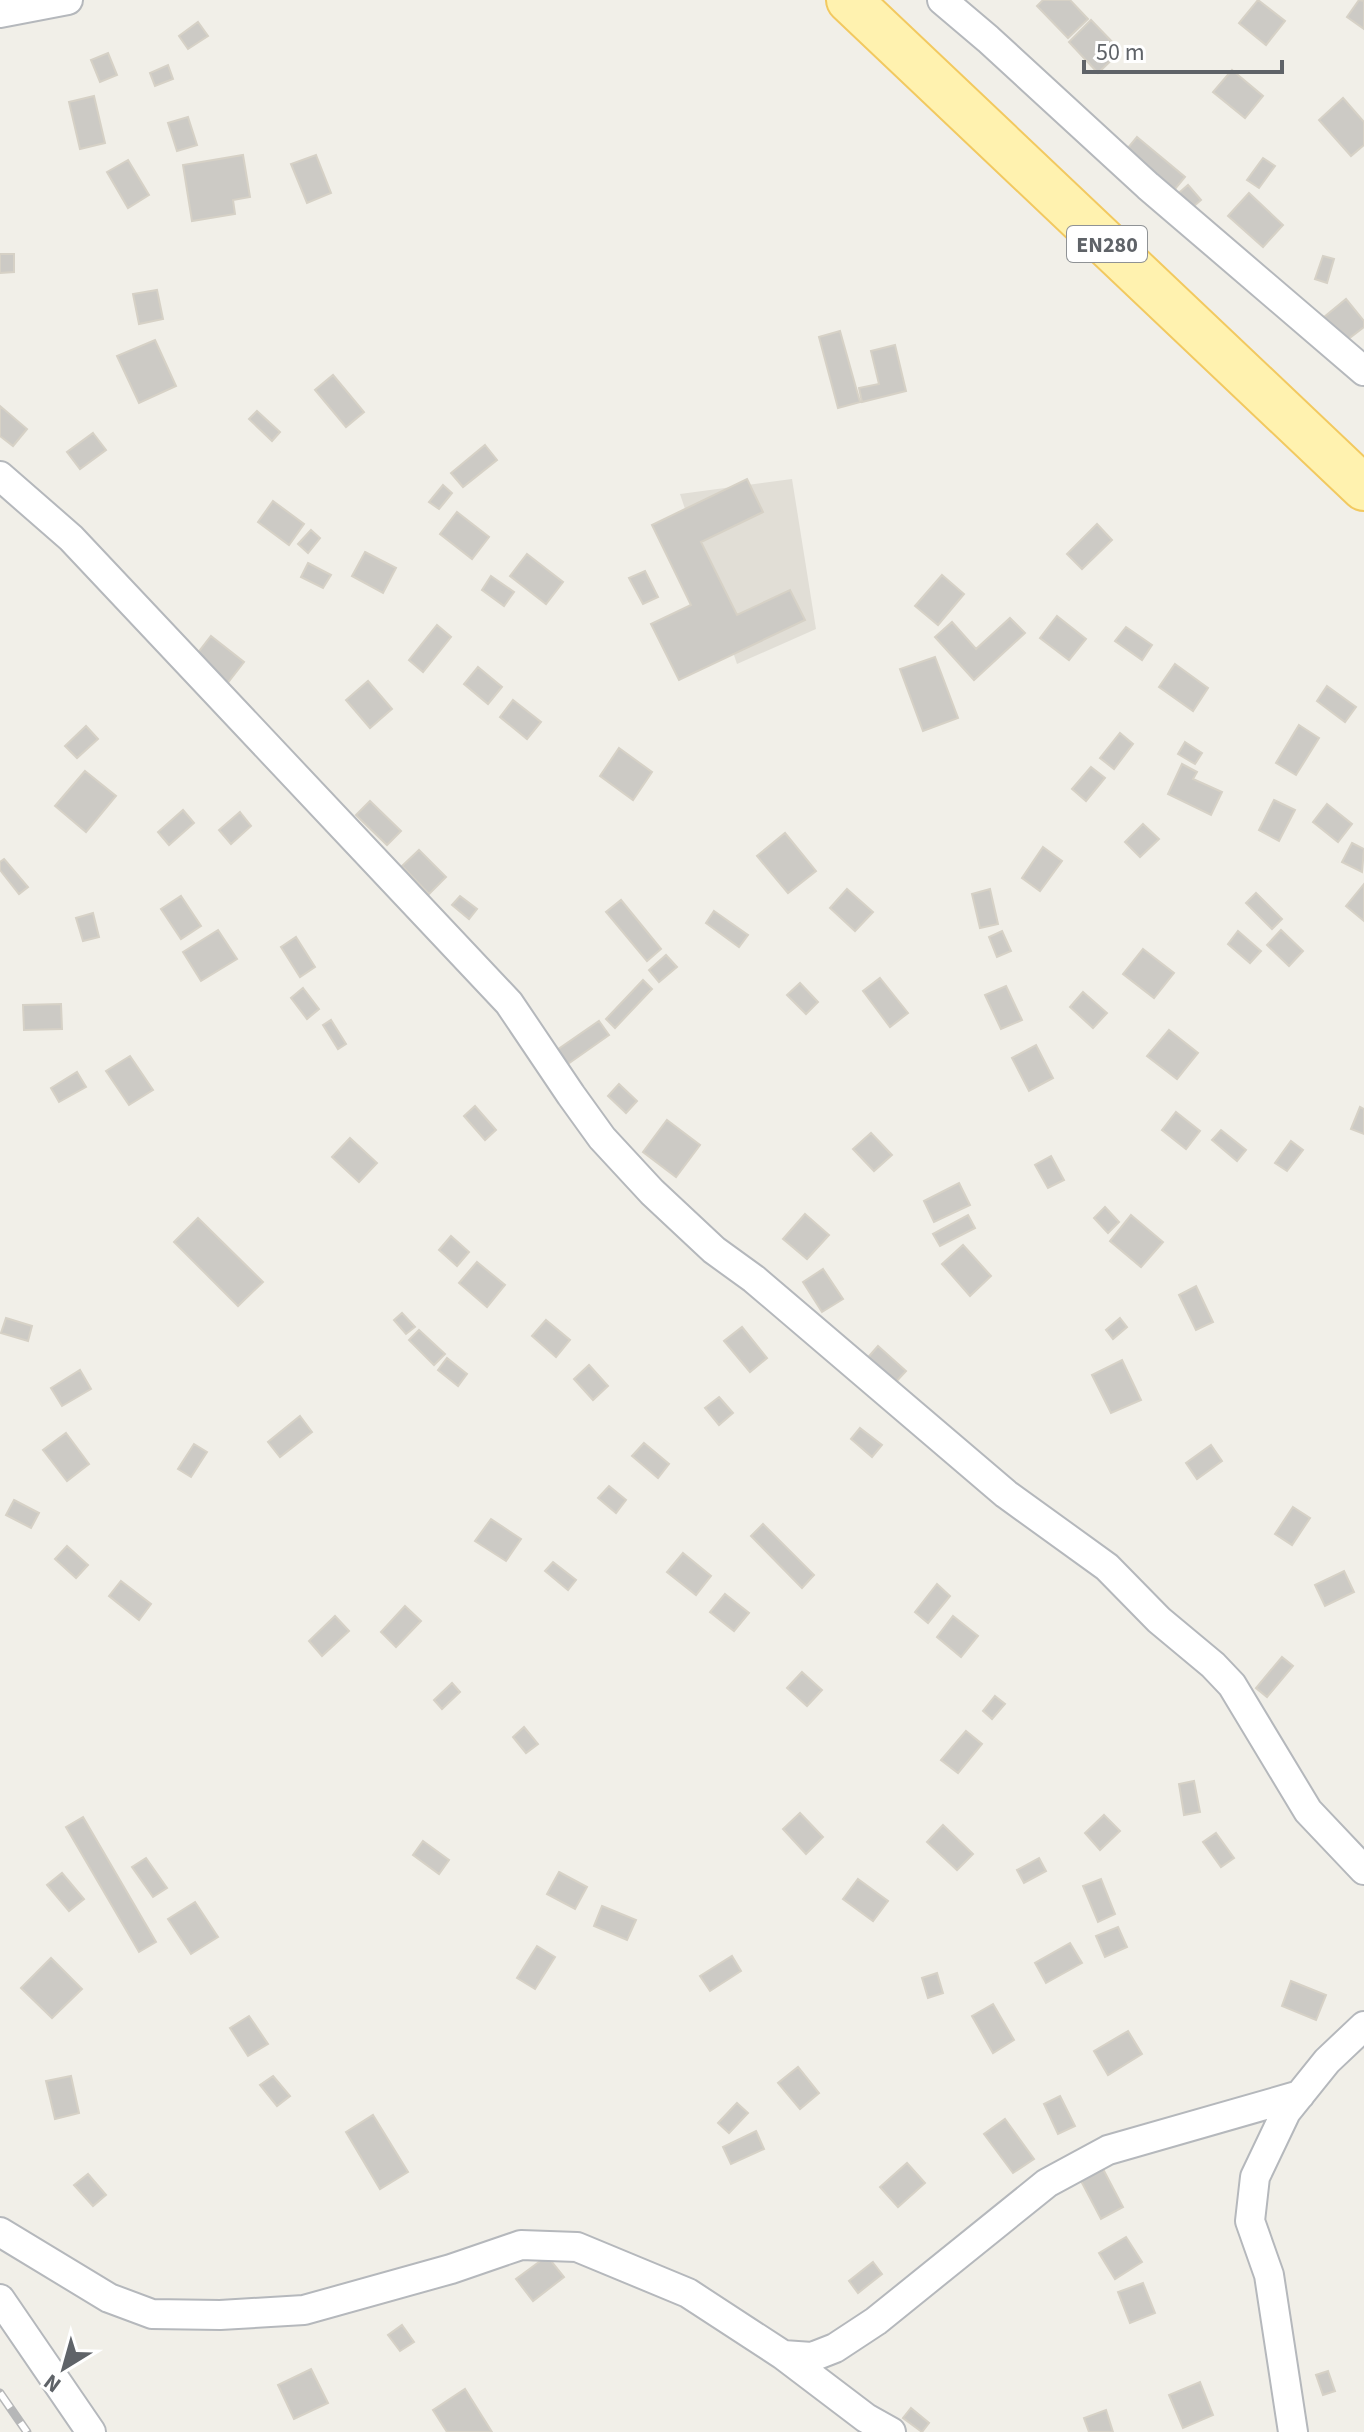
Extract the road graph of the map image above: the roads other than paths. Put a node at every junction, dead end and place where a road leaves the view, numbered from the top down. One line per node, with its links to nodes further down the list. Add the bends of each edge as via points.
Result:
1 (68, 0): 4 (street)
2 (849, 0): 7 (main road, EN280)
3 (942, 0): 5 (street)
4 (0, 13)
5 (1364, 371)
6 (0, 476): 8 (street, via 71,538 509,1003 602,1138 652,1192 1006,1494 1107,1567 1213,1665 1232,1685 1308,1811)
7 (1364, 488)
8 (1364, 1870)
9 (1364, 2026): 10 (street)
10 (1300, 2095): 13 (street, via 1108,2150 1047,2183 835,2348 812,2357); 16 (street, via 1286,2112 1255,2177 1250,2221 1269,2275)
11 (0, 2232): 13 (street, via 109,2298 152,2314 304,2310 521,2245 577,2247 688,2293)
12 (0, 2299): 14 (street)
13 (783, 2355): 15 (street)
14 (91, 2432)
15 (891, 2432)
16 (1293, 2432)

